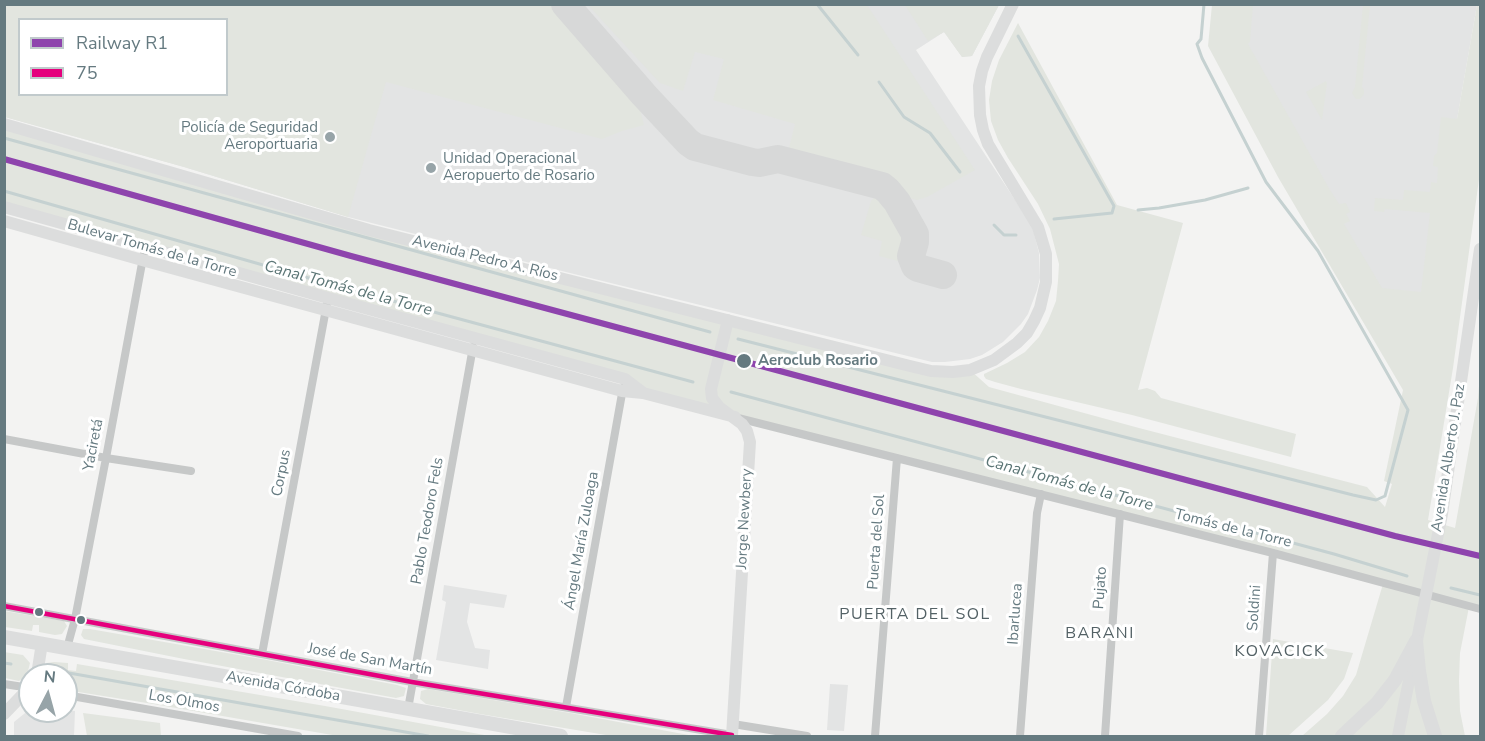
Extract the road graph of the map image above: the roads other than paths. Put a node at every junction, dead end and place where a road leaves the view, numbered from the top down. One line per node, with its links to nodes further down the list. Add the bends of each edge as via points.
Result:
1 (1013, 4): 9 (main road, Avenida Pedro A. Ríos, via 982,71 980,115 988,144 1038,227 1046,254 1046,282 1040,309 1027,333 994,360 970,370 952,372 910,366)
2 (4, 124): 9 (main road, Avenida Pedro A. Ríos, via 369,230)
3 (4, 207): 5 (main road, Bulevar Tomás de la Torre)
4 (4, 221): 7 (main road, Bulevar Tomás de la Torre)
5 (145, 247): 7 (street, Yaciretá); 8 (main road, Bulevar Tomás de la Torre)
6 (1480, 249): 24 (main road, Avenida Alberto J. Paz, via 1442,514)
7 (142, 260): 8 (main road, Bulevar Tomás de la Torre); 14 (street, Yaciretá)
8 (327, 304): 10 (main road, Bulevar Tomás de la Torre); 27 (street, Corpus)
9 (728, 320): 12 (main road, Jorge Newbery, via 711,388 719,407)
10 (474, 343): 11 (main road, Bulevar Tomás de la Torre); 29 (street, Pablo Teodoro Fels)
11 (624, 385): 12 (main road, Bulevar Tomás de la Torre); 32 (street, Ángel María Zuloaga)
12 (735, 417): 15 (street, Tomás de la Torre); 35 (main road, Jorge Newbery, via 747,431 750,442)
13 (4, 439): 14 (street)
14 (106, 458): 16 (street); 22 (street, Yaciretá)
15 (897, 458): 17 (street, Tomás de la Torre); 39 (street, Puerta del Sol)
16 (191, 471)
17 (1041, 494): 18 (street, Tomás de la Torre); 40 (street, Ibarlucea)
18 (1120, 514): 19 (street, Tomás de la Torre); 41 (street, Pujato)
19 (1273, 553): 21 (street, Tomás de la Torre); 42 (street, Soldini)
20 (4, 606): 22 (street, José de San Martín)
21 (1480, 609)
22 (75, 619): 26 (street, Yaciretá); 27 (street, José de San Martín)
23 (4, 637): 25 (main road, Avenida Córdoba)
24 (1416, 641): 43 (main road, via 1395,680); 44 (main road, Avenida Alberto J. Paz); 45 (main road, via 1424,701)
25 (42, 643): 26 (main road, Avenida Córdoba); 28 (main road)
26 (67, 648): 33 (main road, Avenida Córdoba)
27 (262, 654): 29 (street, José de San Martín)
28 (39, 663)
29 (412, 682): 32 (street, José de San Martín); 33 (street, Pablo Teodoro Fels)
30 (78, 697): 36 (street, Los Olmos)
31 (18, 700): 34 (main road)
32 (566, 708): 35 (street, José de San Martín)
33 (408, 709): 37 (main road, Avenida Córdoba)
34 (4, 714)
35 (732, 732): 38 (street, José de San Martín)
36 (293, 736)
37 (561, 736)
38 (807, 736)
39 (876, 736)
40 (1020, 736)
41 (1105, 736)
42 (1259, 736)
43 (1342, 736)
44 (1398, 736)
45 (1435, 736)

